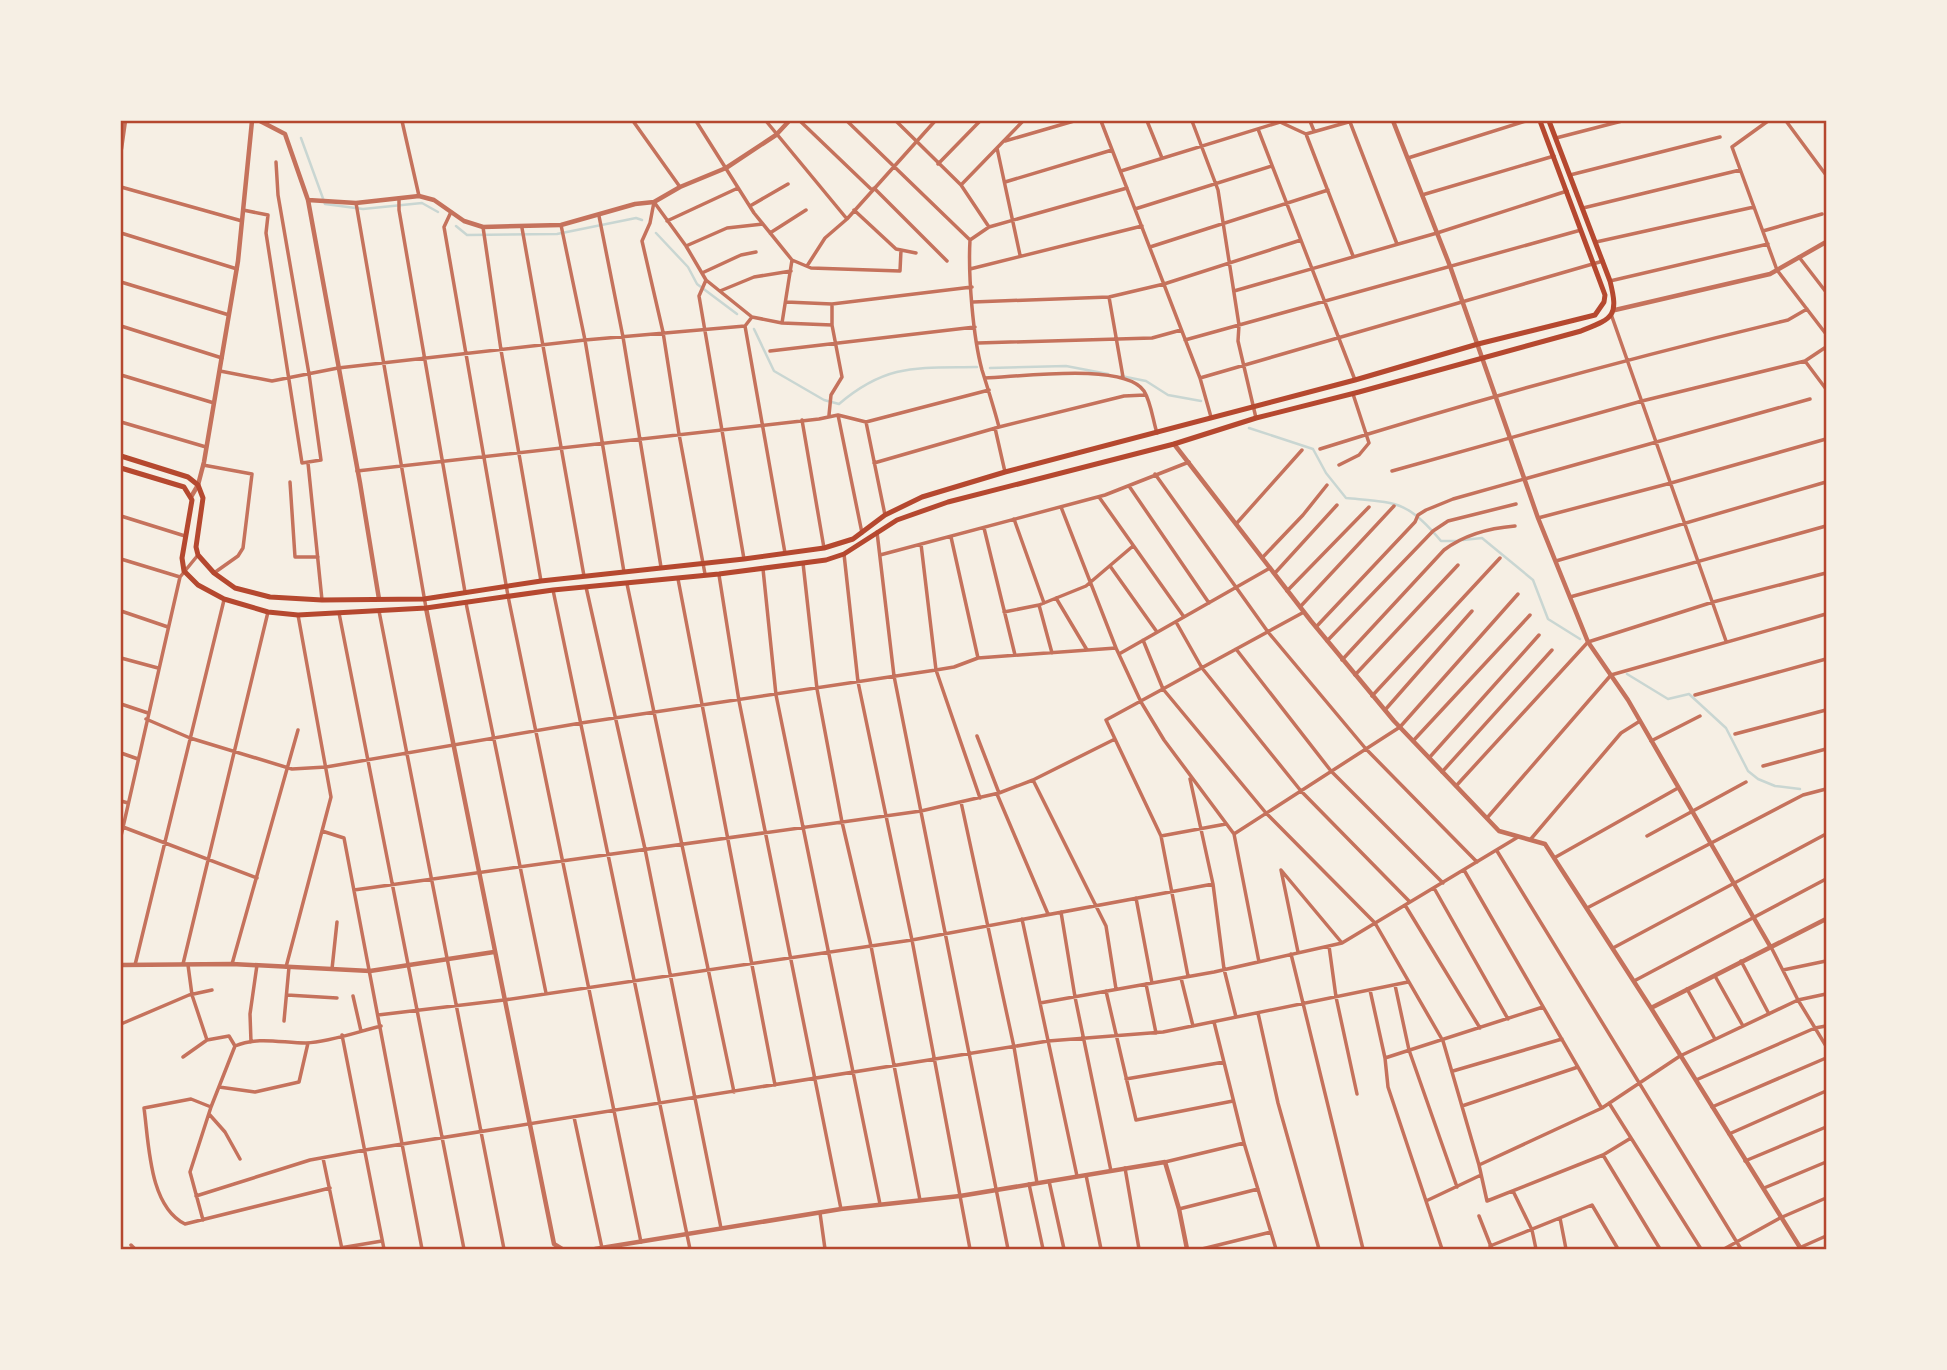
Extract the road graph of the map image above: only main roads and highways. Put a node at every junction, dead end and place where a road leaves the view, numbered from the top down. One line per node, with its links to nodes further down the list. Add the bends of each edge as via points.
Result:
1 (1540, 121): 3 (main road, via 1605,295 1595,314 922,497 885,515 847,542 824,548 424,599 270,597 235,588 198,555 203,498 198,485 188,477)
2 (1549, 121): 4 (main road, via 1611,281 1616,303 1601,323 1174,444 948,502 897,520 844,554 763,569 426,608 298,615 268,612 224,599 182,574 191,496 177,484)
3 (121, 456)
4 (121, 468)

